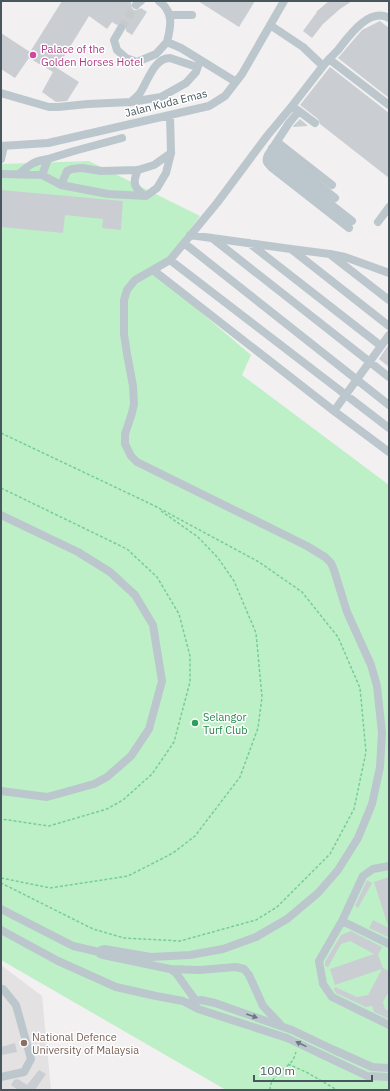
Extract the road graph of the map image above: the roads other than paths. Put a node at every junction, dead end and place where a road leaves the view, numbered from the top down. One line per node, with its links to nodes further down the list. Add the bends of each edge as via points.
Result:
1 (159, 1): 3 (street)
2 (284, 1): 6 (street, Jalan Kuda Emas)
3 (170, 15): 4 (street); 8 (street, via 171,28)
4 (192, 15)
5 (389, 18): 9 (street, via 380,15 372,17 356,28)
6 (270, 25): 11 (street, via 303,47); 12 (street, Jalan Kuda Emas)
7 (121, 28): 8 (street, via 114,40 117,50 126,58 137,62 156,54)
8 (167, 42): 10 (street, via 181,48)
9 (329, 59): 11 (street); 15 (street)
10 (199, 64): 12 (street); 14 (street, via 196,72 186,83 160,97); 14 (street, via 170,58 162,59 152,69 140,94)
11 (323, 66): 16 (street)
12 (236, 82): 18 (street, Jalan Kuda Emas, via 225,96 208,106)
13 (1, 93): 14 (street, via 49,107)
14 (131, 102)
15 (389, 105)
16 (292, 106): 17 (street); 37 (street)
17 (299, 111): 19 (street); 22 (street)
18 (170, 115): 21 (street, Jalan Kuda Emas, via 48,143); 23 (street)
19 (315, 124)
20 (122, 138): 25 (street)
21 (3, 146): 24 (street)
22 (272, 149): 31 (street); 33 (street); 36 (street)
23 (171, 153): 26 (street, via 154,165); 32 (street, via 166,173 157,188)
24 (1, 159)
25 (48, 159): 28 (street, via 29,165); 29 (street)
26 (138, 170): 30 (street, via 72,169 67,171); 32 (street, via 135,187)
27 (1, 174): 28 (street)
28 (19, 174): 29 (street)
29 (42, 175): 30 (street)
30 (61, 185): 32 (street, via 108,194)
31 (332, 185)
32 (146, 196)
33 (335, 198)
34 (389, 207): 35 (street)
35 (378, 222)
36 (350, 224)
37 (190, 235): 38 (street); 39 (street)
38 (212, 238): 40 (street); 50 (street)
39 (184, 243): 43 (street); 52 (street)
40 (249, 243): 41 (street); 49 (street)
41 (291, 249): 42 (street); 47 (street)
42 (330, 254): 45 (street); 46 (street)
43 (170, 260): 44 (street); 53 (street)
44 (154, 270): 55 (street); 65 (street, via 135,280 127,290 124,300 124,334 134,404 125,434 128,451 137,462 311,549 331,563 347,612 377,686 382,733 380,767 372,804 358,838 338,870 318,893 287,919 256,937 223,949 190,955 151,957 104,950)
45 (389, 273)
46 (389, 300)
47 (389, 326)
48 (389, 335): 49 (street)
49 (381, 346): 50 (street)
50 (370, 362): 51 (street); 52 (street)
51 (389, 377)
52 (357, 380): 53 (street); 54 (street)
53 (346, 394): 55 (street); 56 (street)
54 (389, 404)
55 (334, 411): 57 (street)
56 (389, 428)
57 (389, 452)
58 (1, 515): 59 (street, via 78,552 110,572 135,596 153,625 162,680 149,730 131,756 107,776 94,784 47,798)
59 (1, 791)
60 (389, 866): 62 (street, via 373,869 363,876)
61 (1, 909): 65 (street, via 73,946)
62 (342, 921): 64 (street); 69 (street, via 319,961 324,984 332,997)
63 (1, 930): 68 (street, via 58,962 116,987)
64 (389, 944)
65 (99, 952): 66 (street)
66 (170, 969): 68 (street, via 176,973); 70 (street, via 244,969 250,975 263,1006)
67 (1, 989): 73 (street, via 16,1005 31,1059 24,1072)
68 (193, 1004): 70 (street, one-way to 70, via 201,1000 215,1003); 72 (street, one-way to 68, via 367,1076 287,1038)
69 (389, 1025)
70 (283, 1026): 71 (street, via 372,1067)
71 (389, 1068)
72 (389, 1077)
73 (1, 1078)

